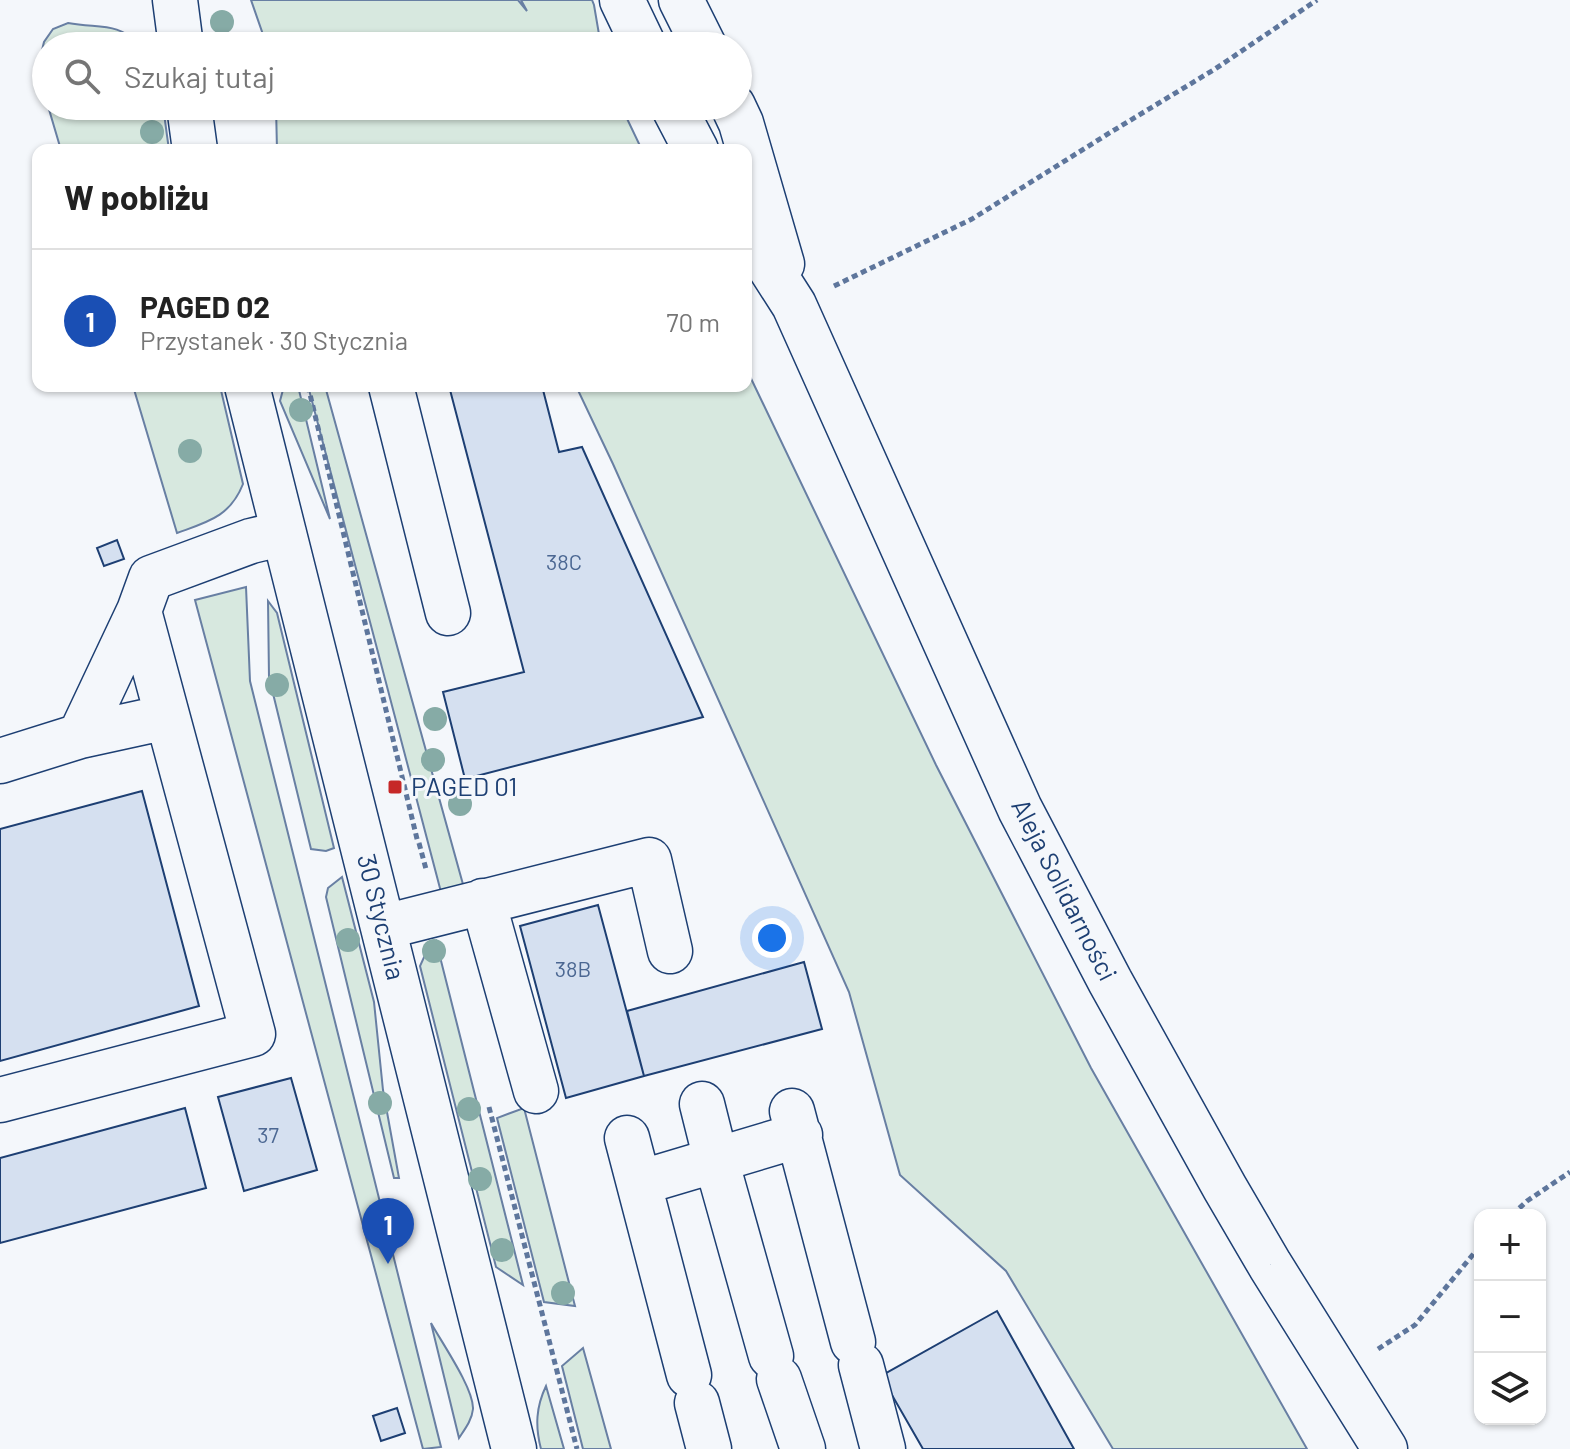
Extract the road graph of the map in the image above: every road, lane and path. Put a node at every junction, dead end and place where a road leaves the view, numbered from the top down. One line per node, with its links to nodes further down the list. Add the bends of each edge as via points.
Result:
1 (175, 0): 4 (main road)
2 (681, 0): 5 (main road)
3 (1317, 0): 14 (path, via 972,219)
4 (179, 32)
5 (697, 32)
6 (191, 120): 9 (main road)
7 (680, 120): 10 (main road)
8 (740, 120): 11 (main road, Aleja Solidarności)
9 (194, 144)
10 (693, 144)
11 (747, 144)
12 (752, 161): 14 (main road, Aleja Solidarności)
13 (752, 239): 14 (main road, Aleja Solidarności)
14 (794, 305): 38 (main road, Aleja Solidarności, via 1020,809 1225,1188)
15 (249, 392): 17 (main road, 30 Stycznia)
16 (393, 392): 19 (main road)
17 (284, 533): 18 (main road, via 151,578); 26 (main road, 30 Stycznia)
18 (139, 611): 20 (main road); 21 (main road)
19 (448, 613)
20 (167, 717): 21 (main road); 29 (main road, via 253,1034)
21 (80, 736): 22 (main road)
22 (0, 761)
23 (419, 843): 25 (path)
24 (483, 901): 25 (main road); 27 (main road, via 649,860); 28 (main road)
25 (438, 913): 26 (main road)
26 (384, 927): 39 (main road, 30 Stycznia)
27 (670, 951)
28 (536, 1091)
29 (0, 1100)
30 (702, 1104): 33 (main road)
31 (489, 1107): 40 (path)
32 (627, 1138): 35 (main road)
33 (716, 1160): 35 (main road); 42 (main road); 43 (main road, via 796,1123)
34 (1570, 1172): 36 (path)
35 (639, 1183): 41 (main road)
36 (1518, 1209)
37 (1474, 1253): 38 (path, via 1415,1325)
38 (1339, 1375): 44 (main road, Aleja Solidarności)
39 (514, 1449)
40 (577, 1449)
41 (709, 1449)
42 (803, 1449)
43 (883, 1449)
44 (1385, 1449)

